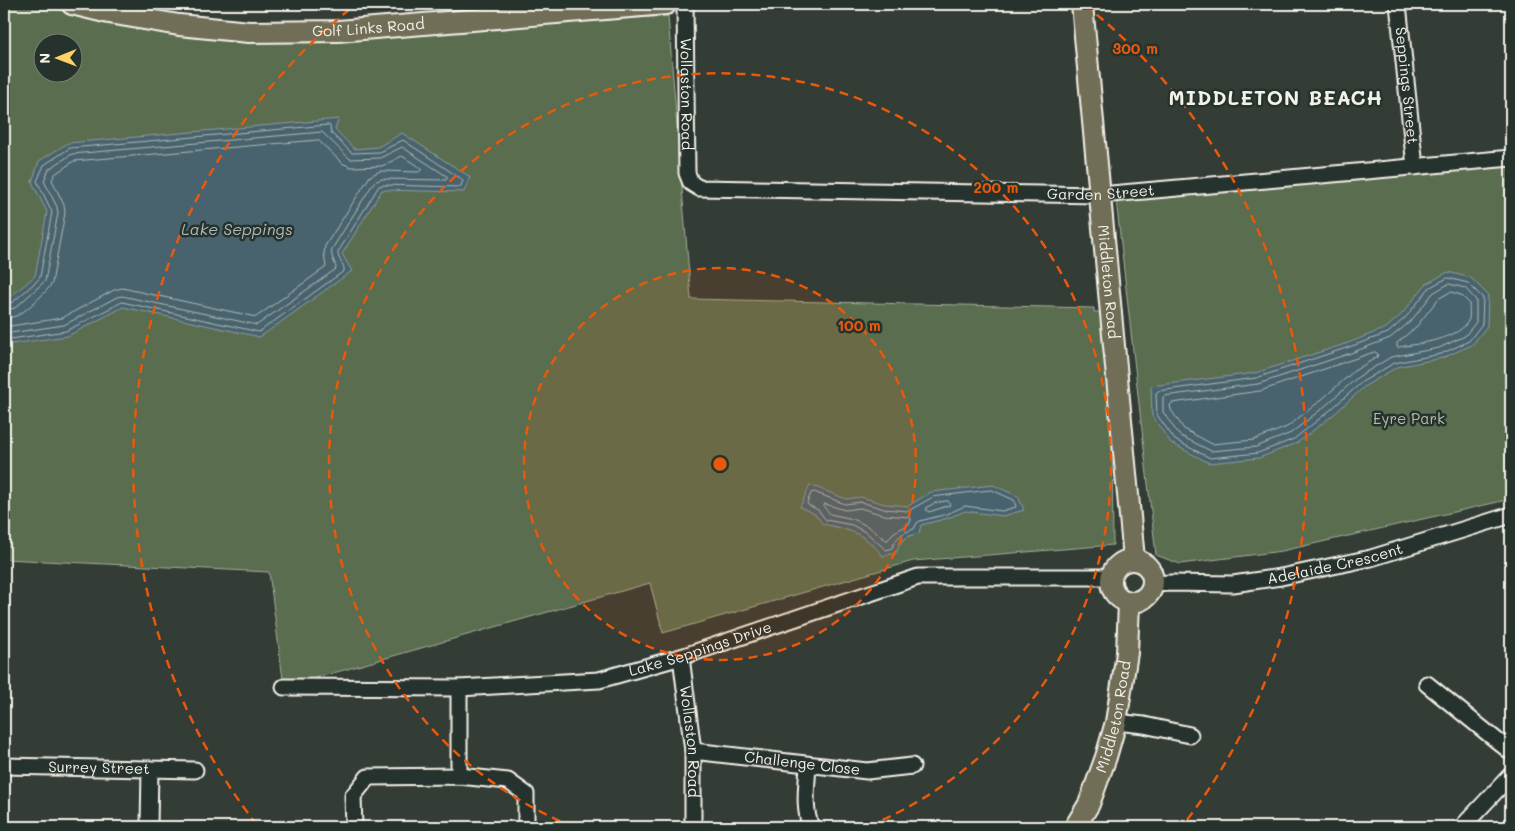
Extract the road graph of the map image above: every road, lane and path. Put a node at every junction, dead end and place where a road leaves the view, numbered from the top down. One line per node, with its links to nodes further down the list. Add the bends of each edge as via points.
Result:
1 (72, 4): 6 (main road, Golf Links Road, via 171,23 249,32 338,31)
2 (666, 4): 6 (main road, Golf Links Road)
3 (685, 4): 9 (street, Wollaston Road, via 687,173)
4 (1082, 4): 10 (main road, Middleton Road)
5 (1398, 4): 8 (street, Seppings Street)
6 (500, 11)
7 (1511, 158): 8 (street, Garden Street)
8 (1414, 167): 10 (street, Garden Street)
9 (691, 183): 10 (street, Garden Street, via 699,188)
10 (1100, 195): 12 (main road, Middleton Road)
11 (1511, 515): 14 (street, Adelaide Crescent, via 1371,558 1281,577 1233,584)
12 (1134, 559): 13 (main road, via 1119,564); 14 (main road, via 1149,567)
13 (1111, 577): 15 (main road, via 1115,594); 16 (street, Lake Seppings Drive, via 918,577)
14 (1154, 584): 15 (main road, via 1145,598)
15 (1129, 602): 20 (main road, Middleton Road, via 1127,652)
16 (681, 657): 19 (street, Lake Seppings Drive, via 599,680); 22 (street, Wollaston Road)
17 (1427, 684): 23 (street)
18 (284, 686): 19 (street, Lake Seppings Drive)
19 (459, 688): 30 (street)
20 (1116, 722): 21 (street); 36 (main road, Middleton Road, via 1089,804)
21 (1190, 735)
22 (693, 751): 24 (street, Challenge Close); 34 (street, Wollaston Road)
23 (1511, 752)
24 (808, 765): 26 (street, Challenge Close, via 867,771); 35 (street, via 806,796)
25 (4, 766): 27 (street, Surrey Street)
26 (912, 766)
27 (150, 769): 28 (street, Surrey Street); 31 (street)
28 (195, 770)
29 (1511, 775): 37 (street)
30 (459, 776): 32 (street, via 368,777 352,796); 33 (street, via 508,781 526,794)
31 (149, 827)
32 (354, 827)
33 (526, 827)
34 (693, 827)
35 (811, 827)
36 (1075, 827)
37 (1462, 827)

